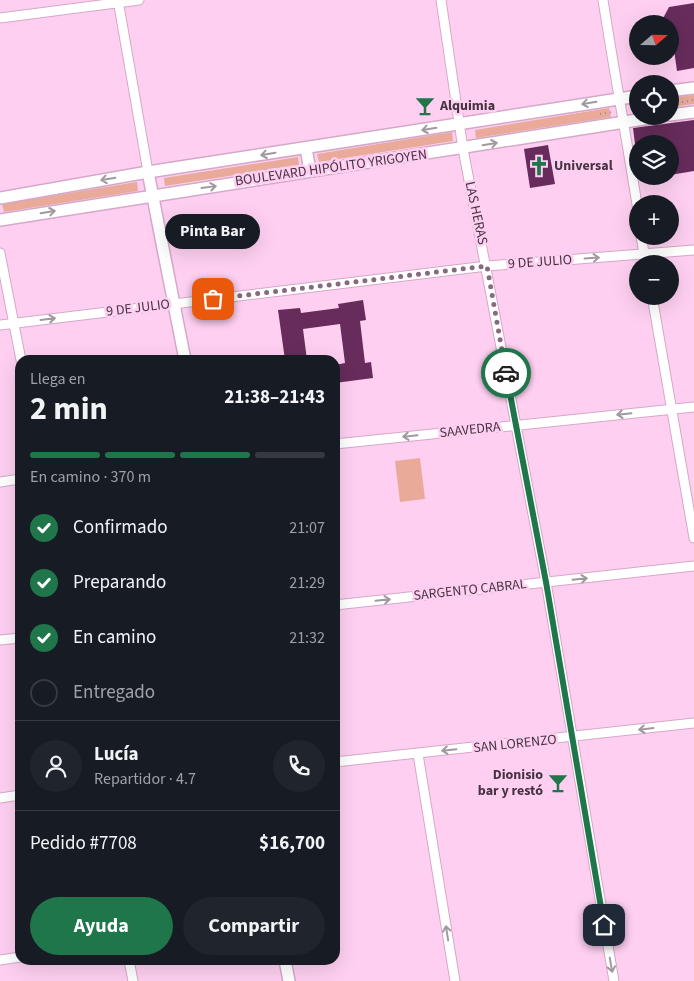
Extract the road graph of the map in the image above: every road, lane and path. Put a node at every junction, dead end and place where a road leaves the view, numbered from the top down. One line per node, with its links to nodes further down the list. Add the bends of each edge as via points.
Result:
1 (139, 0): 4 (street)
2 (441, 0): 14 (street, LAS HERAS)
3 (604, 0): 9 (street)
4 (118, 1): 5 (street); 17 (street)
5 (0, 18)
6 (694, 88): 7 (main road)
7 (679, 90)
8 (629, 97): 9 (main road, BOULEVARD HIPÓLITO YRIGOYEN)
9 (618, 99): 13 (street); 14 (main road, BOULEVARD HIPÓLITO YRIGOYEN, one-way to 14)
10 (694, 112): 11 (main road)
11 (679, 114)
12 (629, 121): 13 (main road, BOULEVARD HIPÓLITO YRIGOYEN)
13 (624, 122): 16 (main road, BOULEVARD HIPÓLITO YRIGOYEN, one-way to 13); 20 (street)
14 (460, 125): 15 (main road, BOULEVARD HIPÓLITO YRIGOYEN, one-way to 15); 16 (street, LAS HERAS)
15 (306, 148): 17 (main road, BOULEVARD HIPÓLITO YRIGOYEN, one-way to 17); 18 (main road)
16 (463, 149): 18 (main road, BOULEVARD HIPÓLITO YRIGOYEN); 27 (street, LAS HERAS)
17 (148, 172): 19 (main road); 21 (main road, BOULEVARD HIPÓLITO YRIGOYEN, one-way to 21)
18 (310, 172): 19 (main road, BOULEVARD HIPÓLITO YRIGOYEN, one-way to 18)
19 (152, 195): 22 (main road, BOULEVARD HIPÓLITO YRIGOYEN, one-way to 19); 28 (main road)
20 (635, 195)
21 (0, 198)
22 (0, 220)
23 (694, 250): 25 (street, 9 DE JULIO)
24 (0, 253): 30 (street)
25 (667, 255)
26 (629, 260): 27 (street, 9 DE JULIO, one-way to 26)
27 (487, 266): 28 (street, 9 DE JULIO); 36 (street, LAS HERAS)
28 (174, 304): 30 (street, 9 DE JULIO, one-way to 28); 33 (main road)
29 (654, 305): 35 (street)
30 (15, 324): 31 (street, 9 DE JULIO); 32 (street)
31 (0, 325)
32 (20, 355)
33 (184, 355)
34 (694, 407): 35 (street, SAAVEDRA)
35 (672, 409): 36 (street, SAAVEDRA, one-way to 36); 40 (street)
36 (516, 425): 37 (street, SAAVEDRA, one-way to 37); 42 (street, LAS HERAS)
37 (340, 443)
38 (15, 480): 39 (street)
39 (0, 482)
40 (694, 538)
41 (694, 566): 42 (street, SARGENTO CABRAL, one-way to 41)
42 (546, 582): 43 (street, SARGENTO CABRAL, one-way to 42); 47 (street, LAS HERAS)
43 (340, 604)
44 (15, 638): 45 (street)
45 (0, 640)
46 (694, 723): 47 (street, SAN LORENZO, one-way to 47)
47 (572, 738): 48 (street, SAN LORENZO, one-way to 48); 59 (street, LAS HERAS, one-way to 59)
48 (418, 754): 49 (street, SAN LORENZO); 58 (street, one-way to 48)
49 (340, 762)
50 (15, 796): 51 (street)
51 (0, 798)
52 (15, 958): 53 (street)
53 (0, 960)
54 (130, 965): 56 (street)
55 (286, 965): 57 (main road)
56 (133, 981)
57 (288, 981)
58 (455, 981)
59 (614, 981)

